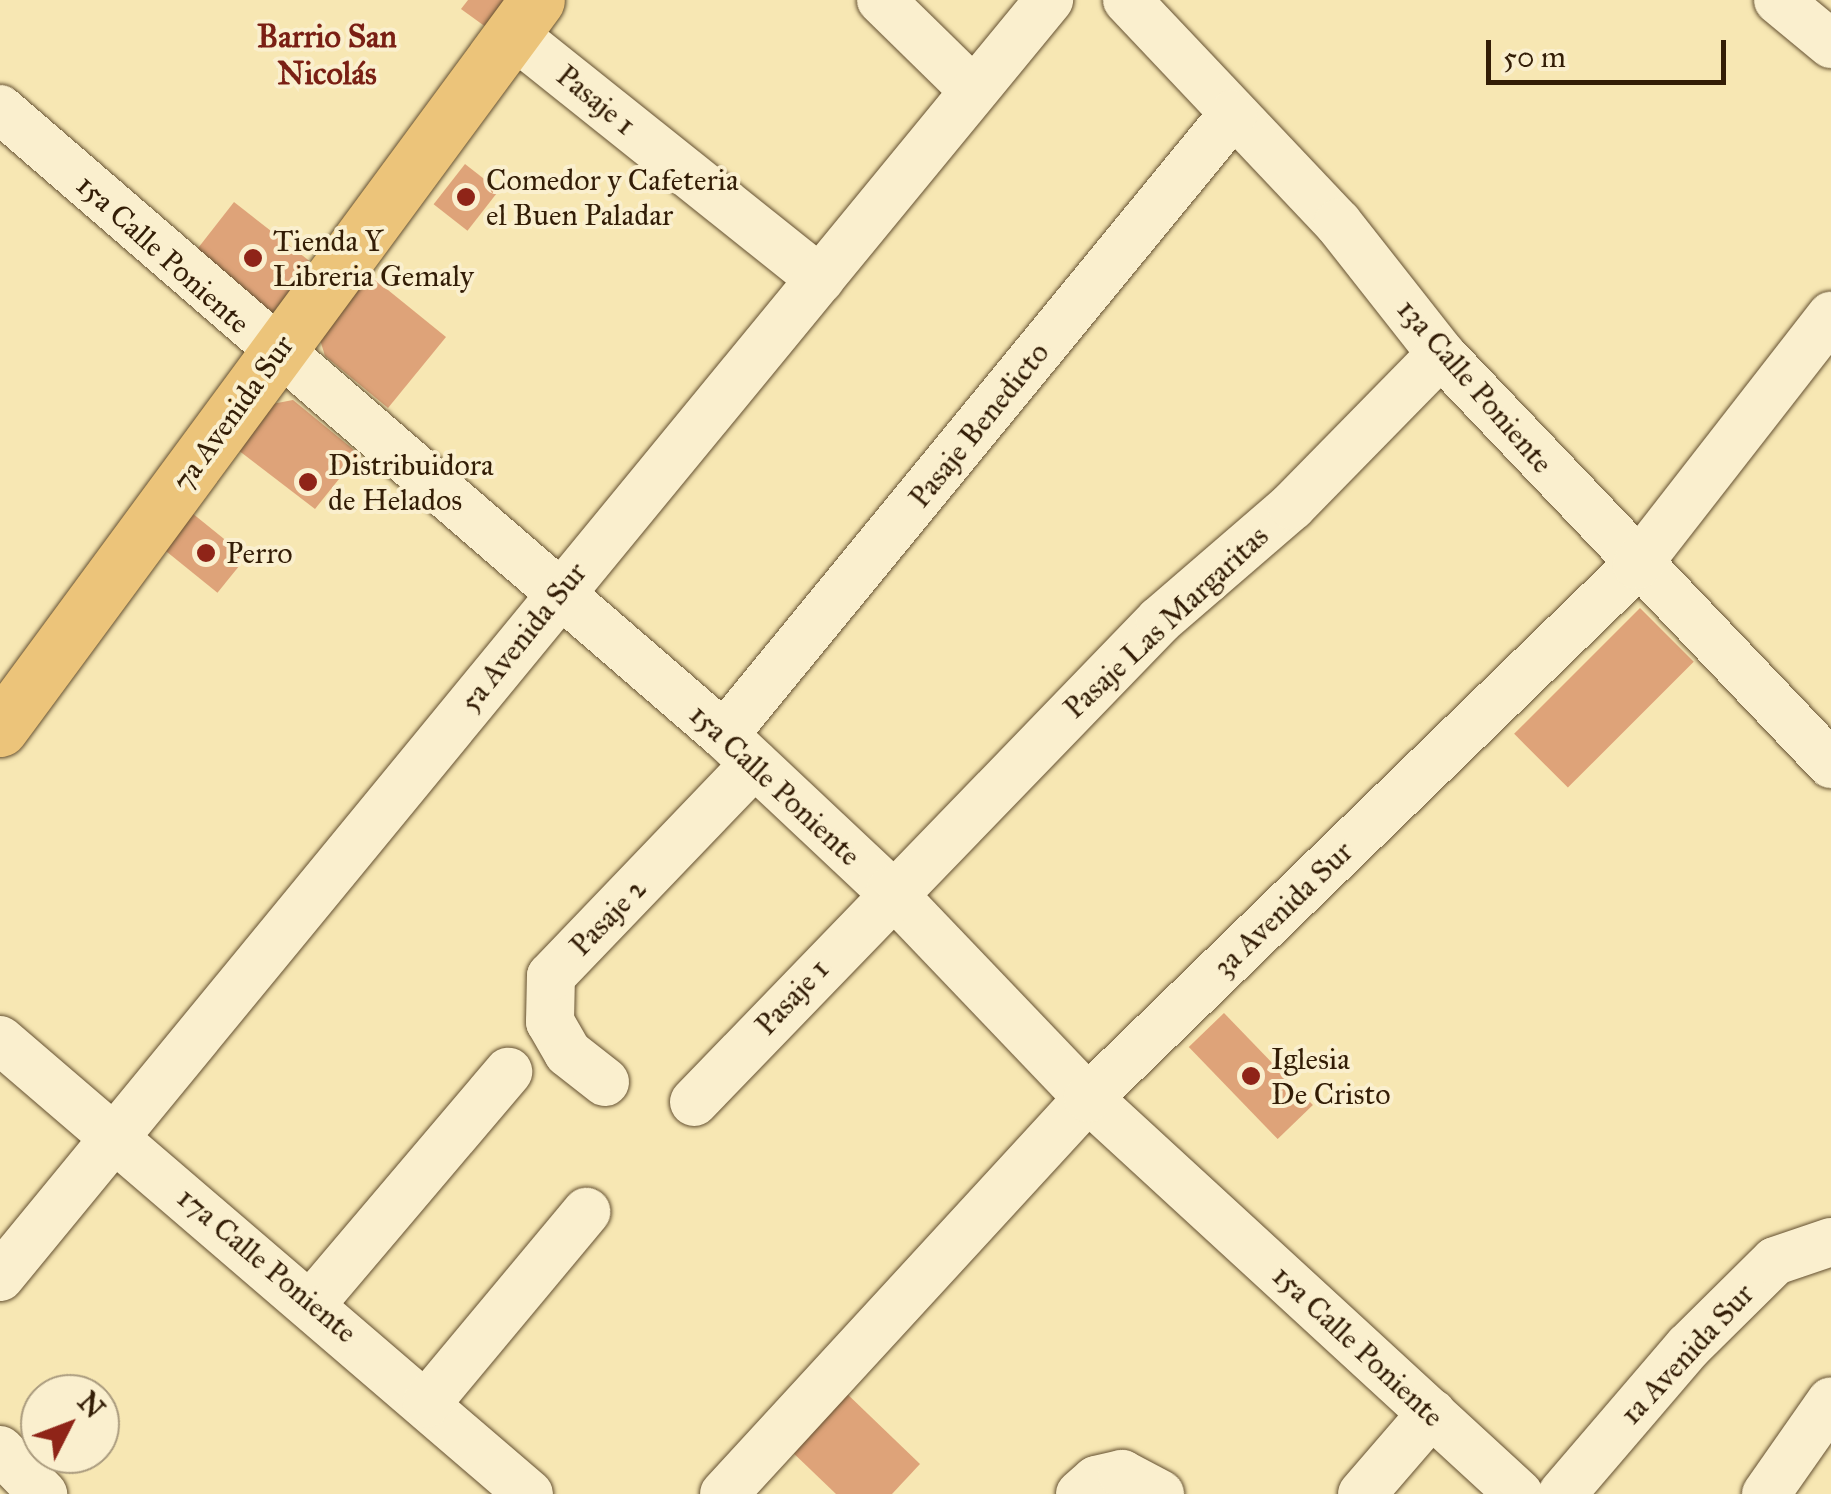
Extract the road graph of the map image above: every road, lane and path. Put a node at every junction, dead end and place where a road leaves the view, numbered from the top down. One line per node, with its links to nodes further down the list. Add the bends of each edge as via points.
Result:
1 (881, 0): 7 (street)
2 (1049, 0): 7 (street, 5a Avenida Sur)
3 (1127, 0): 9 (street, 13a Calle Poniente)
4 (1778, 0): 6 (street)
5 (525, 17): 10 (street, Pasaje 1); 13 (main road, 7a Avenida Sur)
6 (1831, 44)
7 (972, 88): 10 (street, 5a Avenida Sur)
8 (0, 109): 13 (street, 15a Calle Poniente)
9 (1234, 114): 12 (street, 13a Calle Poniente, via 1338,223); 17 (street, Pasaje Benedicto)
10 (820, 279): 15 (street, 5a Avenida Sur)
11 (1831, 316): 14 (street, 3a Avenida Sur)
12 (1442, 354): 14 (street, 13a Calle Poniente); 19 (street, Pasaje Las Margaritas)
13 (276, 355): 15 (street, 15a Calle Poniente); 16 (main road, 7a Avenida Sur)
14 (1637, 565): 18 (street, 13a Calle Poniente); 23 (street, 3a Avenida Sur)
15 (561, 591): 17 (street, 15a Calle Poniente); 25 (street, 5a Avenida Sur)
16 (0, 728)
17 (739, 749): 19 (street, 15a Calle Poniente); 22 (street, Pasaje 2, via 551,976 550,1022 568,1052)
18 (1831, 764)
19 (890, 891): 23 (street, 15a Calle Poniente); 24 (street, Pasaje 1)
20 (0, 1040): 25 (street, 17a Calle Poniente)
21 (508, 1072): 29 (street)
22 (604, 1082)
23 (1088, 1098): 32 (street, 15a Calle Poniente); 36 (street, 3a Avenida Sur)
24 (694, 1102)
25 (115, 1136): 28 (street, 5a Avenida Sur); 29 (street, 17a Calle Poniente)
26 (586, 1212): 31 (street)
27 (1831, 1242): 41 (street, 1a Avenida Sur, via 1775,1261 1688,1347)
28 (0, 1277)
29 (313, 1302): 31 (street, 17a Calle Poniente)
30 (1831, 1401): 42 (street)
31 (427, 1404): 35 (street, 17a Calle Poniente)
32 (1432, 1414): 39 (street); 40 (street, 15a Calle Poniente)
33 (0, 1450): 34 (street)
34 (43, 1494)
35 (530, 1494)
36 (724, 1494)
37 (1080, 1494): 38 (street, via 1096,1480 1122,1474)
38 (1160, 1494)
39 (1362, 1494)
40 (1520, 1494)
41 (1562, 1494)
42 (1766, 1494)

